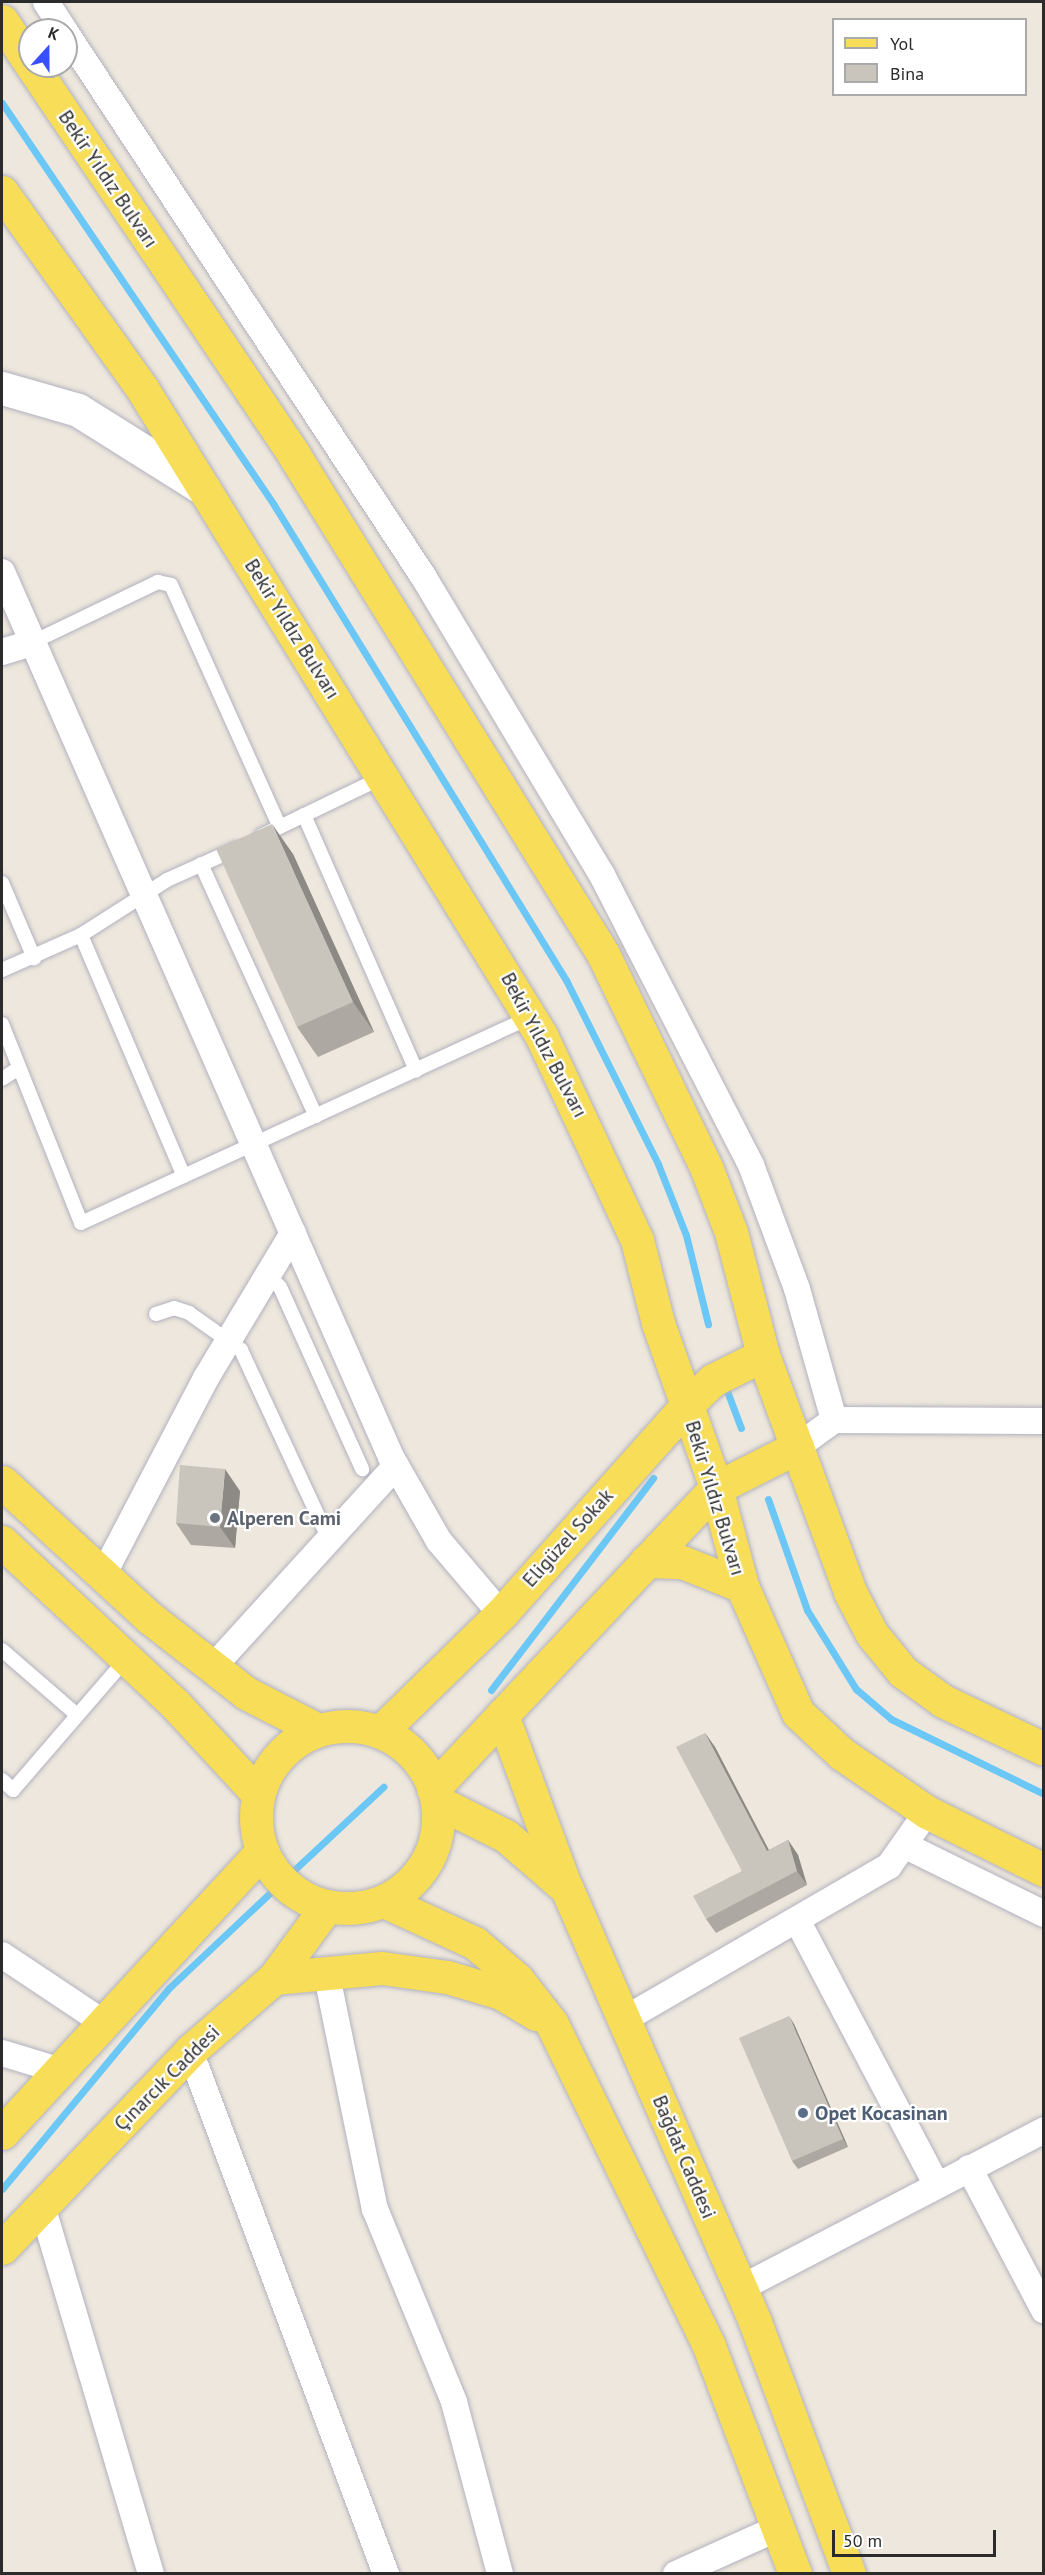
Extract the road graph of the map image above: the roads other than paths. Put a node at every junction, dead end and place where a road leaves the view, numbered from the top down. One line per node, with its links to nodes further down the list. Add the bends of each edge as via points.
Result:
1 (46, 2): 2 (street)
2 (56, 18)
3 (2, 21): 4 (main road, Bekir Yıldız Bulvarı)
4 (18, 45)
5 (78, 51): 36 (street, via 423,576 602,875 751,1165 798,1289)
6 (40, 78): 34 (main road, Bekir Yıldız Bulvarı, via 294,455 598,944 706,1167 730,1232)
7 (2, 192): 9 (main road, Bekir Yıldız Bulvarı, via 143,390)
8 (2, 388): 9 (street, via 78,410)
9 (204, 489): 13 (main road, Bekir Yıldız Bulvarı)
10 (2, 572): 11 (street)
11 (31, 643): 12 (street); 15 (lane, via 158,582 171,585); 18 (street)
12 (2, 652)
13 (384, 776): 14 (lane); 22 (main road, Bekir Yıldız Bulvarı)
14 (304, 815): 15 (lane); 25 (lane)
15 (280, 827): 16 (lane)
16 (201, 864): 18 (lane); 27 (lane)
17 (2, 883): 20 (lane)
18 (143, 894): 19 (lane); 28 (street)
19 (81, 935): 20 (lane); 29 (lane)
20 (34, 958): 21 (lane)
21 (2, 970)
22 (531, 1017): 25 (lane); 35 (main road, Bekir Yıldız Bulvarı, via 637,1239 657,1323)
23 (2, 1024): 24 (lane)
24 (19, 1068): 26 (lane); 29 (lane, via 81,1223)
25 (416, 1070): 27 (lane)
26 (2, 1080)
27 (316, 1116): 28 (lane)
28 (255, 1144): 29 (lane); 30 (street)
29 (184, 1176)
30 (293, 1233): 31 (street); 39 (street)
31 (267, 1274): 33 (street); 40 (lane, via 280,1287)
32 (156, 1314): 33 (lane, via 182,1311)
33 (228, 1340): 43 (lane, via 241,1350); 46 (street)
34 (763, 1355): 35 (main road, Eligüzel Sokak, via 713,1380); 38 (main road, Bekir Yıldız Bulvarı)
35 (687, 1405): 42 (main road, Bekir Yıldız Bulvarı); 48 (main road, Eligüzel Sokak)
36 (834, 1420): 37 (street); 38 (street)
37 (1044, 1421)
38 (797, 1447): 42 (main road); 56 (main road, Bekir Yıldız Bulvarı, via 850,1592 886,1654 943,1701)
39 (396, 1466): 43 (street); 48 (street, via 439,1541)
40 (362, 1469)
41 (2, 1482): 46 (main road)
42 (716, 1488): 45 (main road); 47 (main road, Bekir Yıldız Bulvarı)
43 (328, 1537): 51 (street)
44 (2, 1542): 50 (main road)
45 (646, 1562): 47 (main road, via 682,1562); 53 (main road)
46 (103, 1575): 51 (main road)
47 (742, 1586): 60 (main road, Bekir Yıldız Bulvarı, via 798,1713 842,1754)
48 (501, 1614): 55 (main road, Eligüzel Sokak)
49 (2, 1650): 52 (lane)
50 (126, 1659): 52 (lane); 58 (main road)
51 (213, 1666): 54 (main road, via 246,1693)
52 (77, 1715): 57 (lane, via 13,1790)
53 (502, 1715): 59 (main road); 64 (main road)
54 (318, 1730): 55 (main road, via 350,1725); 58 (main road, via 291,1744 270,1768)
55 (381, 1731): 59 (main road, via 407,1748)
56 (1044, 1749)
57 (2, 1780)
58 (258, 1794): 62 (main road, via 256,1823)
59 (435, 1796): 64 (main road, Bağdat Caddesi, via 506,1836); 65 (main road, via 438,1833 427,1863 408,1885)
60 (927, 1812): 61 (street); 63 (main road, Bekir Yıldız Bulvarı)
61 (906, 1846): 67 (street); 68 (street, via 889,1866)
62 (262, 1851): 66 (main road, via 278,1876 300,1895); 73 (main road)
63 (1044, 1870)
64 (567, 1889): 72 (main road, Bağdat Caddesi)
65 (384, 1901): 66 (main road, via 356,1908); 74 (main road, via 476,1943 517,1979)
66 (327, 1906): 71 (main road, Çınarcık Caddesi)
67 (1044, 1914)
68 (797, 1920): 72 (street); 81 (street)
69 (2, 1955): 73 (street)
70 (326, 1971): 71 (main road); 74 (main road, via 382,1968 447,1977 501,1993); 91 (street, via 375,2209 454,2402)
71 (274, 1978): 75 (main road, Çınarcık Caddesi)
72 (625, 2019): 85 (main road, Bağdat Caddesi)
73 (101, 2021): 77 (main road)
74 (552, 2024): 87 (main road, via 709,2346)
75 (190, 2051): 82 (main road, Çınarcık Caddesi); 90 (street)
76 (2, 2052): 77 (street)
77 (58, 2070): 79 (main road)
78 (1044, 2130): 80 (street)
79 (2, 2133)
80 (969, 2168): 81 (street); 84 (street)
81 (937, 2185): 85 (street)
82 (42, 2206): 83 (main road, Çınarcık Caddesi); 89 (street)
83 (2, 2248)
84 (1036, 2277): 86 (street)
85 (741, 2288): 93 (main road, Bağdat Caddesi)
86 (1044, 2310)
87 (778, 2528): 88 (street); 92 (main road)
88 (672, 2573)
89 (151, 2574)
90 (386, 2574)
91 (500, 2574)
92 (795, 2574)
93 (849, 2574)

